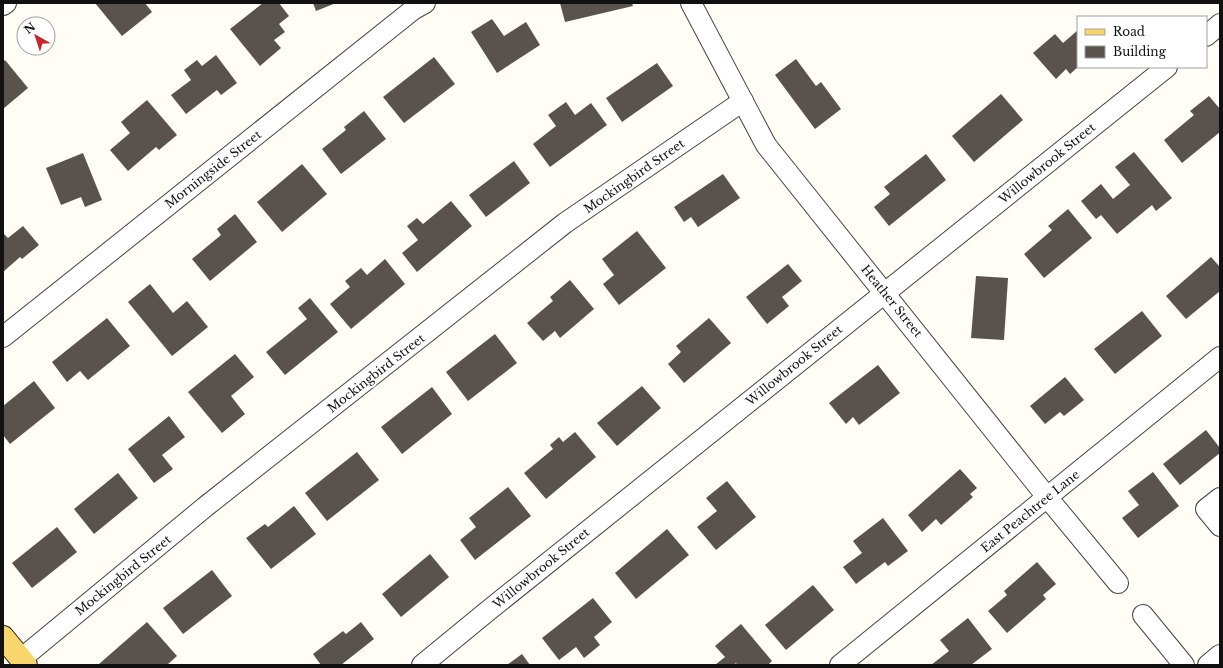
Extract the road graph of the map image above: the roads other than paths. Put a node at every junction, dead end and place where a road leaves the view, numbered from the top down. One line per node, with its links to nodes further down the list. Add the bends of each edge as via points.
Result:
1 (6, 3): 4 (street)
2 (425, 3): 10 (street, Morningside Street)
3 (691, 3): 8 (street, Heather Street)
4 (3, 5)
5 (1220, 24): 6 (street)
6 (1207, 35)
7 (1166, 68): 9 (street, Willowbrook Street)
8 (743, 101): 9 (street, Heather Street, via 766,145); 19 (street, Mockingbird Street, via 565,224 205,507)
9 (885, 292): 12 (street, Heather Street); 20 (street, Willowbrook Street)
10 (3, 337)
11 (1220, 357): 12 (street, East Peachtree Lane)
12 (1047, 497): 15 (street, Heather Street); 21 (street, East Peachtree Lane)
13 (1220, 498): 14 (street, via 1206,509)
14 (1220, 526)
15 (1118, 583)
16 (1143, 615): 22 (street)
17 (3, 637): 19 (main road)
18 (1220, 655): 23 (street)
19 (24, 662)
20 (422, 665)
21 (840, 665)
22 (1184, 665)
23 (1208, 665)

